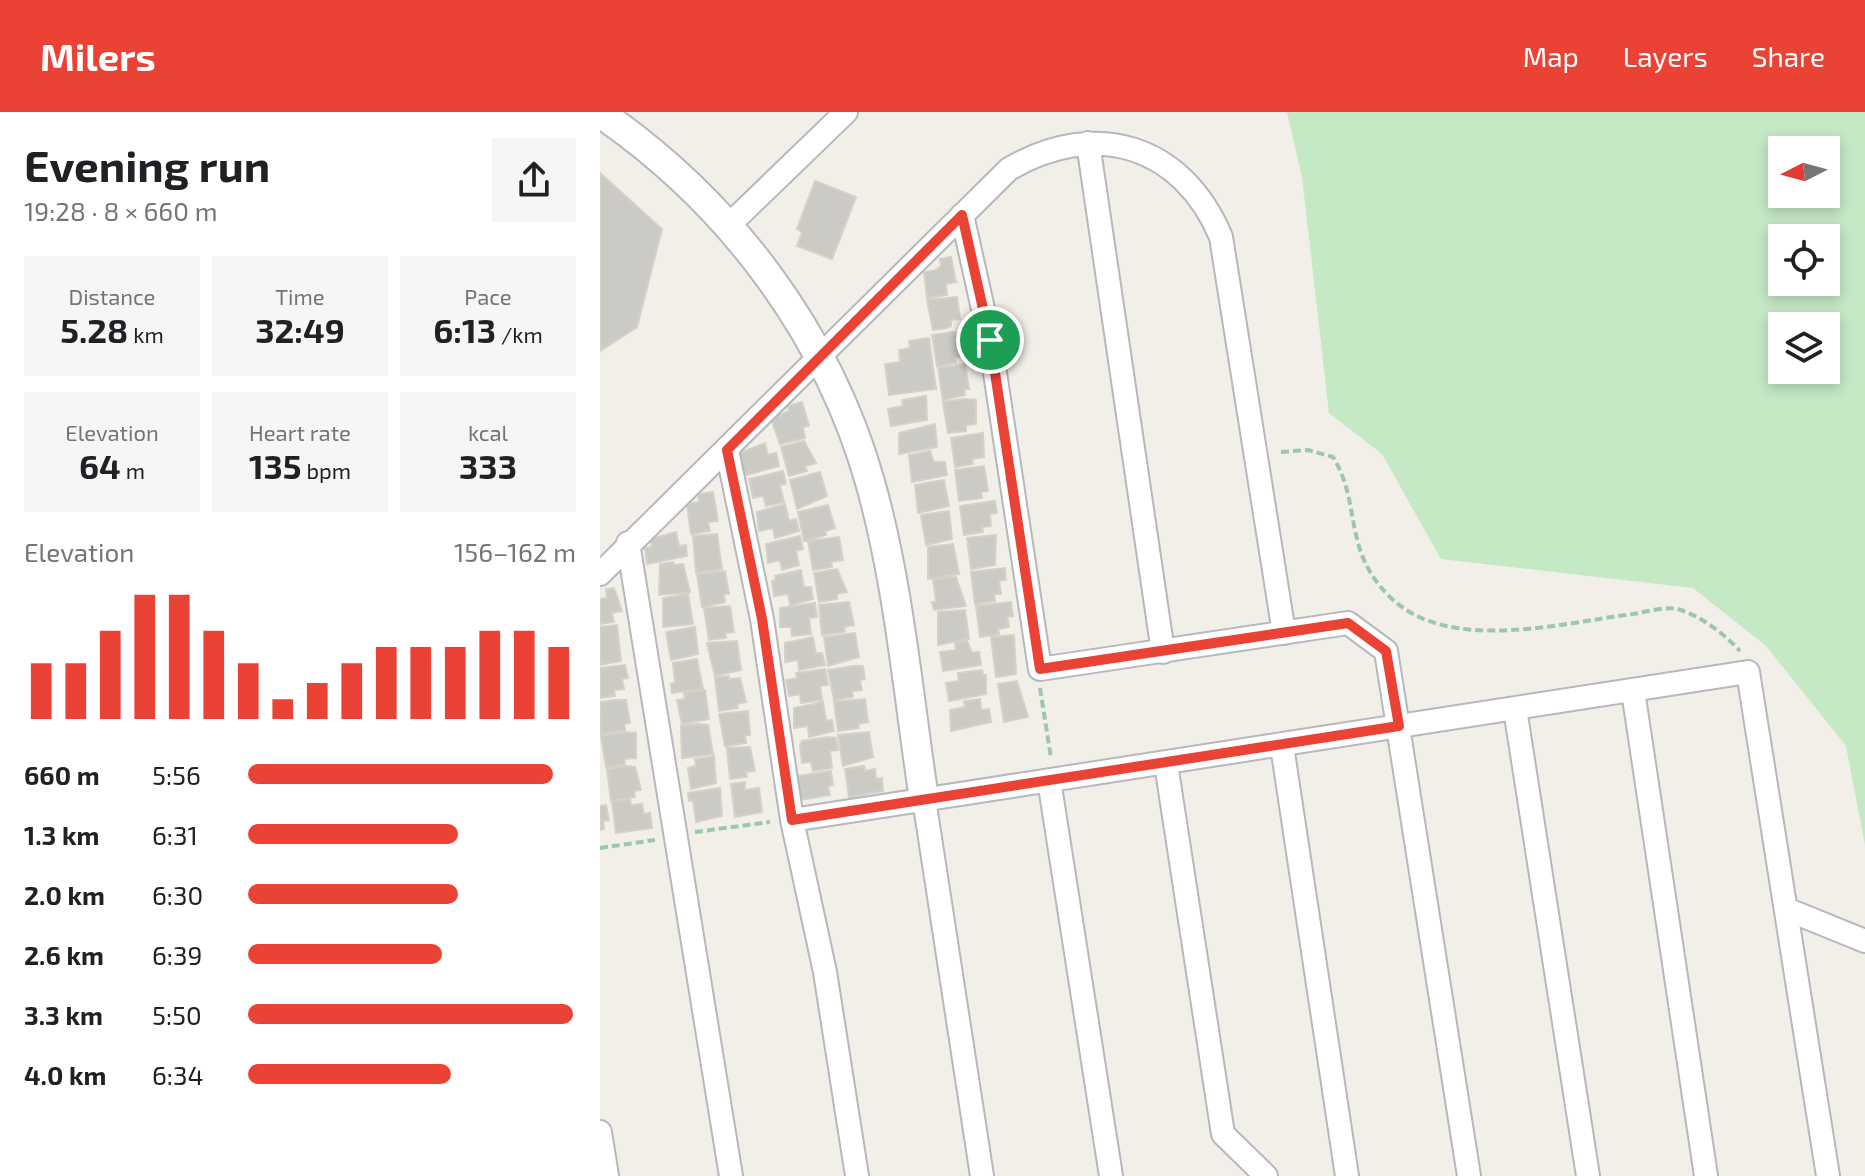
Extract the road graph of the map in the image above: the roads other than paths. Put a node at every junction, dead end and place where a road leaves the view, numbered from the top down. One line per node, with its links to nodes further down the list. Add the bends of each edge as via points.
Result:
1 (846, 112): 5 (street)
2 (600, 113): 5 (street, via 673,170)
3 (1088, 143): 4 (street, via 1038,152 1009,169); 10 (street, via 1131,148 1183,177 1209,208 1221,237); 11 (street)
4 (962, 215): 6 (street); 11 (street, via 990,340 1040,669)
5 (729, 225): 6 (street, via 791,308)
6 (819, 358): 7 (street); 18 (street, via 870,481)
7 (727, 450): 8 (street); 19 (street, via 762,619)
8 (628, 543): 9 (street); 24 (street)
9 (600, 574)
10 (1284, 633): 11 (street); 14 (street, via 1348,623 1386,651)
11 (1163, 652)
12 (1633, 691): 13 (street); 20 (street, via 1748,672); 32 (street)
13 (1515, 709): 14 (street); 31 (street)
14 (1399, 726): 15 (street); 30 (street)
15 (1282, 746): 16 (street); 29 (street)
16 (1166, 764): 17 (street); 28 (street, via 1223,1134)
17 (1049, 780): 18 (street); 27 (street)
18 (924, 799): 19 (street); 26 (street)
19 (792, 820): 25 (street, via 825,972)
20 (1786, 909): 21 (street); 33 (street)
21 (1865, 941)
22 (600, 1132): 23 (street)
23 (607, 1176)
24 (731, 1176)
25 (857, 1176)
26 (982, 1176)
27 (1111, 1176)
28 (1266, 1176)
29 (1347, 1176)
30 (1469, 1176)
31 (1588, 1176)
32 (1706, 1176)
33 (1828, 1176)

